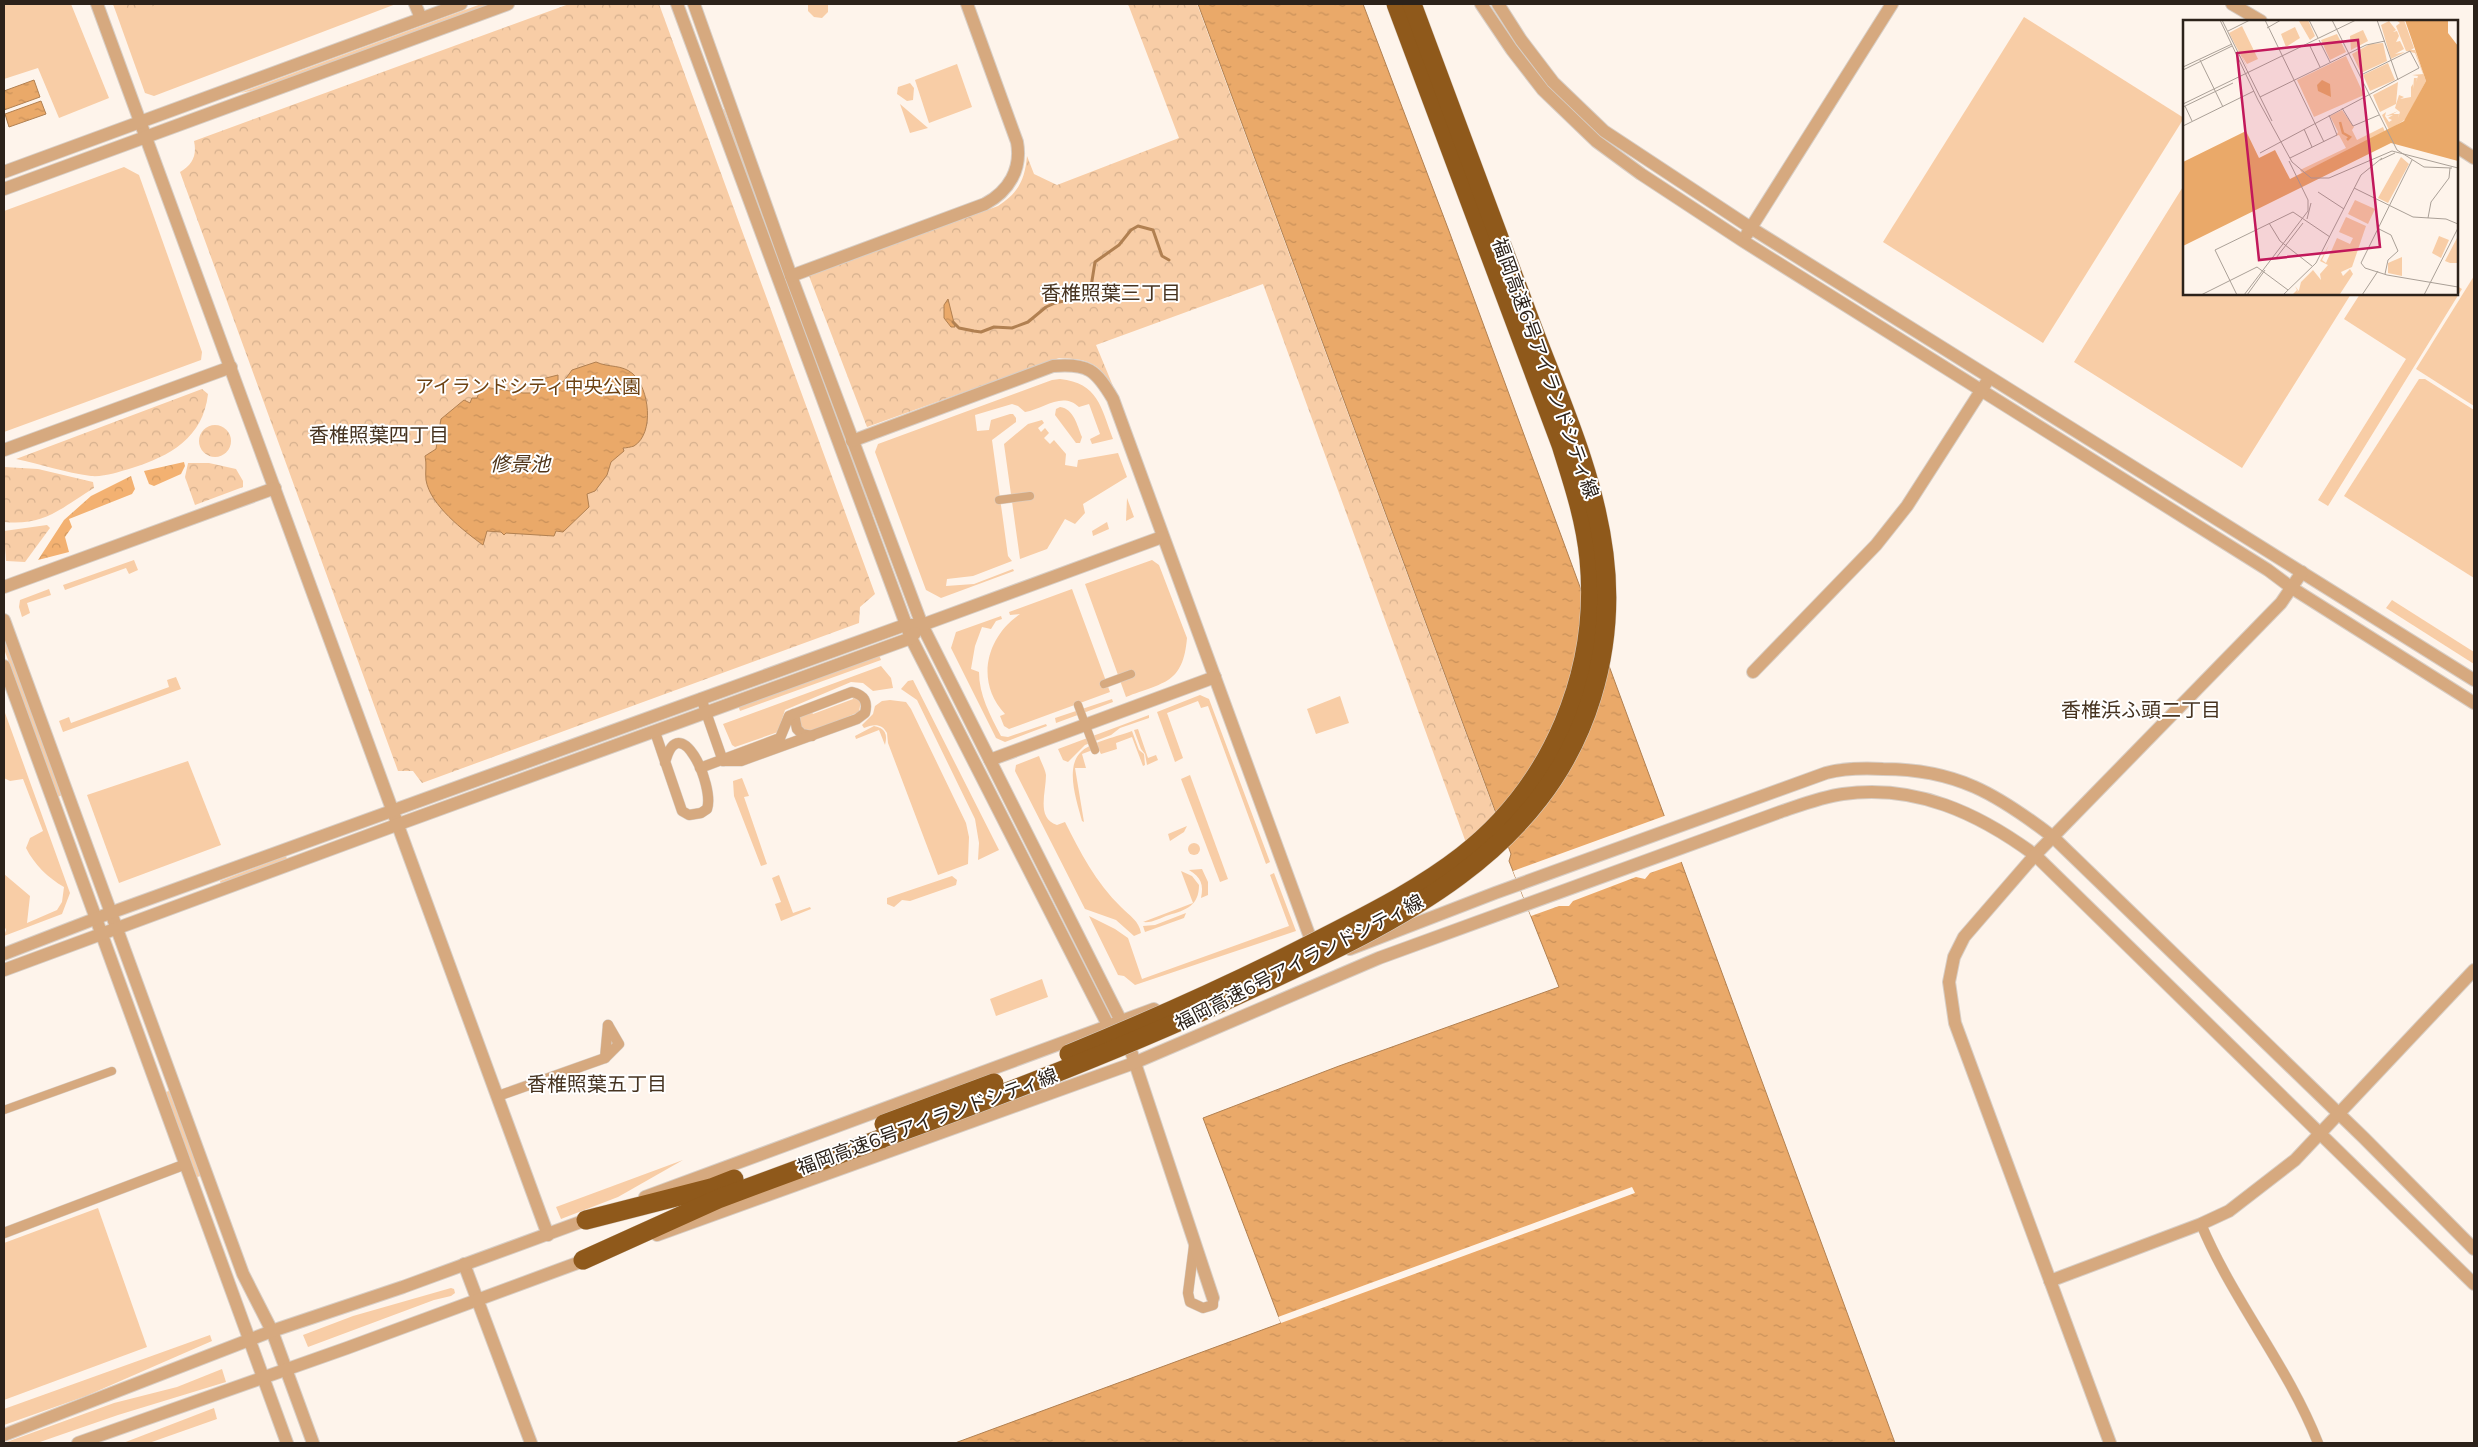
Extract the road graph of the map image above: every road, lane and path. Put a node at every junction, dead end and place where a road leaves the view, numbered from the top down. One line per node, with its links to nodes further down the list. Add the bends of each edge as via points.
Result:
1 (97, 4): 17 (street)
2 (415, 4): 15 (street)
3 (460, 4): 15 (street)
4 (508, 4): 18 (street)
5 (677, 4): 39 (street)
6 (694, 4): 25 (street)
7 (967, 4): 25 (street, via 1017,142 1018,164 1013,178 1001,193 985,204)
8 (1396, 4): 80 (highway, 福岡高速6号アイランドシティ線, bridge, via 1561,445 1578,501 1589,559 1590,620 1579,679 1562,729 1534,779 1502,818 1464,854 1393,901 1270,965 1166,1013)
9 (1412, 4): 80 (highway, 福岡高速6号アイランドシティ線, bridge, via 1576,441 1600,523 1607,588 1606,621 1596,684 1577,737 1549,788 1513,830 1476,865 1439,892 1360,936 1172,1026 1064,1070)
10 (1482, 4): 24 (street, via 1543,90 1596,141)
11 (1498, 4): 23 (street, via 1553,82 1604,131)
12 (1892, 4): 23 (street)
13 (2232, 4): 14 (street)
14 (2251, 8): 16 (street)
15 (421, 18): 17 (street)
16 (2260, 20)
17 (139, 122): 18 (street); 21 (street)
18 (144, 137): 22 (street); 26 (street)
19 (2458, 148): 20 (street)
20 (2474, 158)
21 (4, 172)
22 (4, 189)
23 (1751, 228): 24 (street); 27 (street)
24 (1743, 241): 28 (street)
25 (791, 276): 29 (street)
26 (231, 368): 30 (street); 31 (street)
27 (1990, 377): 28 (street); 35 (street)
28 (1981, 390): 37 (street); 43 (street, via 1907,506 1876,545)
29 (852, 440): 34 (street, via 1053,366 1084,367 1103,381 1113,399); 40 (street)
30 (4, 450)
31 (275, 488): 36 (street); 60 (street)
32 (1030, 496): 33 (street)
33 (999, 500)
34 (1162, 537): 40 (street); 45 (street)
35 (2302, 572): 37 (street); 46 (street)
36 (4, 587)
37 (2292, 588): 49 (street); 62 (street)
38 (4, 620): 64 (street)
39 (905, 624): 40 (street); 41 (street); 48 (street)
40 (922, 625): 41 (street); 57 (street)
41 (911, 638): 51 (street); 73 (street)
42 (4, 666): 65 (street)
43 (1753, 672)
44 (1131, 674): 47 (street)
45 (1215, 677): 57 (street); 69 (street)
46 (2474, 680)
47 (1104, 684)
48 (701, 698): 51 (street); 60 (street)
49 (2474, 703)
50 (1078, 706): 55 (street)
51 (706, 711): 53 (street); 56 (street)
52 (794, 714): 54 (street, via 797,729); 54 (street, via 852,692 864,698 867,705 865,713); 56 (street, via 789,716 780,738)
53 (654, 732): 58 (street); 61 (street)
54 (812, 736): 56 (street, via 742,761)
55 (1095, 750)
56 (723, 760): 59 (street)
57 (990, 760): 72 (street)
58 (665, 763): 59 (street, via 667,753 679,743 694,752); 59 (street, via 682,811 689,816 707,809 710,802)
59 (700, 768)
60 (393, 810): 61 (street); 64 (street)
61 (399, 824): 66 (street); 77 (street)
62 (2053, 837): 63 (street); 69 (street, via 2019,810 1954,778 1919,771 1842,769); 79 (street)
63 (2035, 854): 75 (street, via 2006,833 1958,808 1915,796 1844,794 1780,812 1411,947); 81 (street); 92 (street, via 1964,937 1950,971 1949,992 1955,1023)
64 (110, 913): 65 (street); 66 (street)
65 (96, 918): 67 (street); 68 (street)
66 (115, 928): 67 (street); 96 (street, via 244,1274)
67 (102, 933): 70 (street); 82 (street)
68 (4, 954)
69 (1318, 959): 72 (street)
70 (4, 970)
71 (2474, 970): 79 (street)
72 (1121, 1021): 73 (street); 75 (street)
73 (1107, 1027): 75 (street); 84 (street)
74 (605, 1058): 77 (street)
75 (1134, 1063): 88 (street); 90 (street)
76 (112, 1071): 78 (street)
77 (498, 1096): 87 (street)
78 (4, 1110)
79 (2338, 1112): 81 (street); 89 (street)
80 (881, 1132): 83 (highway, 福岡高速6号アイランドシティ線)
81 (2320, 1132): 85 (street, via 2276,1176 2230,1210); 93 (street)
82 (186, 1164): 86 (street); 97 (street)
83 (714, 1193): 84 (highway); 90 (highway)
84 (586, 1220): 87 (street)
85 (2201, 1224): 92 (street); 106 (street, via 2213,1252 2292,1387)
86 (4, 1233)
87 (548, 1235): 91 (street)
88 (1194, 1246): 94 (street); 94 (street, via 1188,1293 1190,1302 1203,1308 1213,1305)
89 (2474, 1249)
90 (584, 1260): 95 (street)
91 (464, 1264): 95 (street); 96 (street)
92 (2050, 1282): 105 (street)
93 (2474, 1284)
94 (1213, 1298)
95 (478, 1300): 98 (street); 104 (street)
96 (272, 1331): 97 (street); 98 (street)
97 (249, 1340): 99 (street); 100 (street)
98 (284, 1369): 99 (street); 103 (street)
99 (262, 1377): 101 (street); 102 (street)
100 (4, 1435)
101 (78, 1443)
102 (287, 1443)
103 (313, 1443)
104 (531, 1443)
105 (2110, 1443)
106 (2318, 1443)

